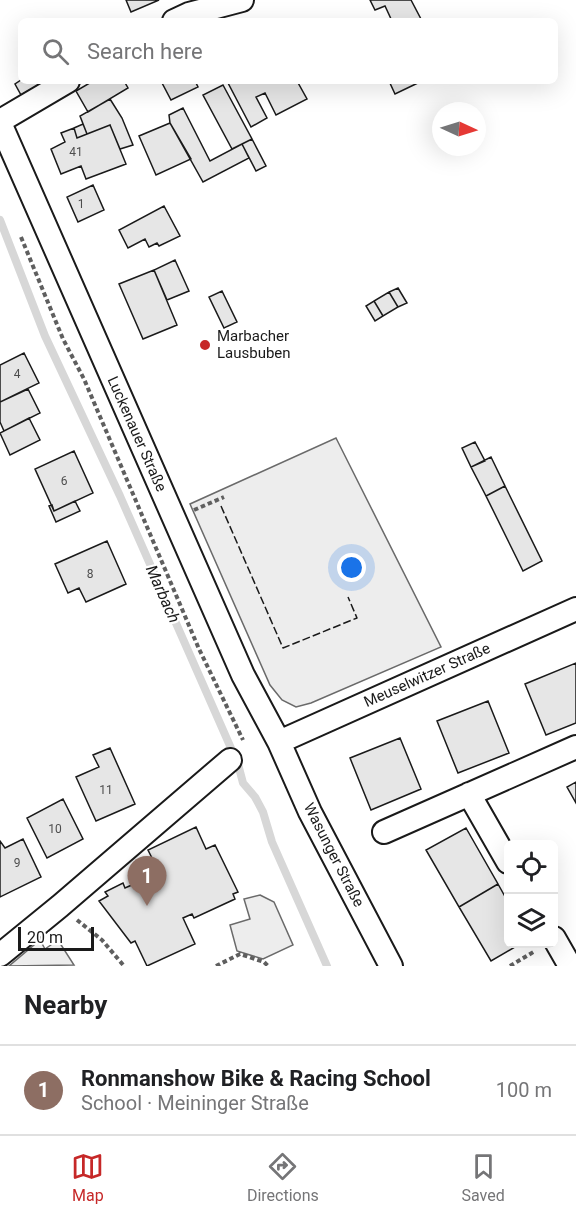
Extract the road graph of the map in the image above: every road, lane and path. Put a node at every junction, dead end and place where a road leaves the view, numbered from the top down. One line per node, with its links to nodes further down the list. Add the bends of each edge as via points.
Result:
1 (242, 0): 2 (street)
2 (182, 12)
3 (63, 84): 4 (street)
4 (0, 122): 7 (street, Luckenauer Straße)
5 (18, 229): 11 (path, via 199,649)
6 (224, 497): 7 (path)
7 (174, 519): 9 (street, Luckenauer Straße, via 243,675)
8 (576, 609): 9 (street, Meuselwitzer Straße)
9 (279, 742): 22 (street, Wasunger Straße, via 310,812)
10 (576, 747): 12 (street)
11 (237, 752): 15 (street)
12 (469, 794): 13 (street); 14 (street)
13 (384, 832)
14 (504, 855)
15 (60, 906): 18 (street); 19 (path, via 102,940)
16 (539, 948): 23 (path)
17 (550, 948): 24 (street)
18 (0, 955)
19 (124, 966)
20 (216, 966): 21 (path, via 240,954)
21 (268, 966)
22 (391, 966)
23 (510, 966)
24 (570, 966)

